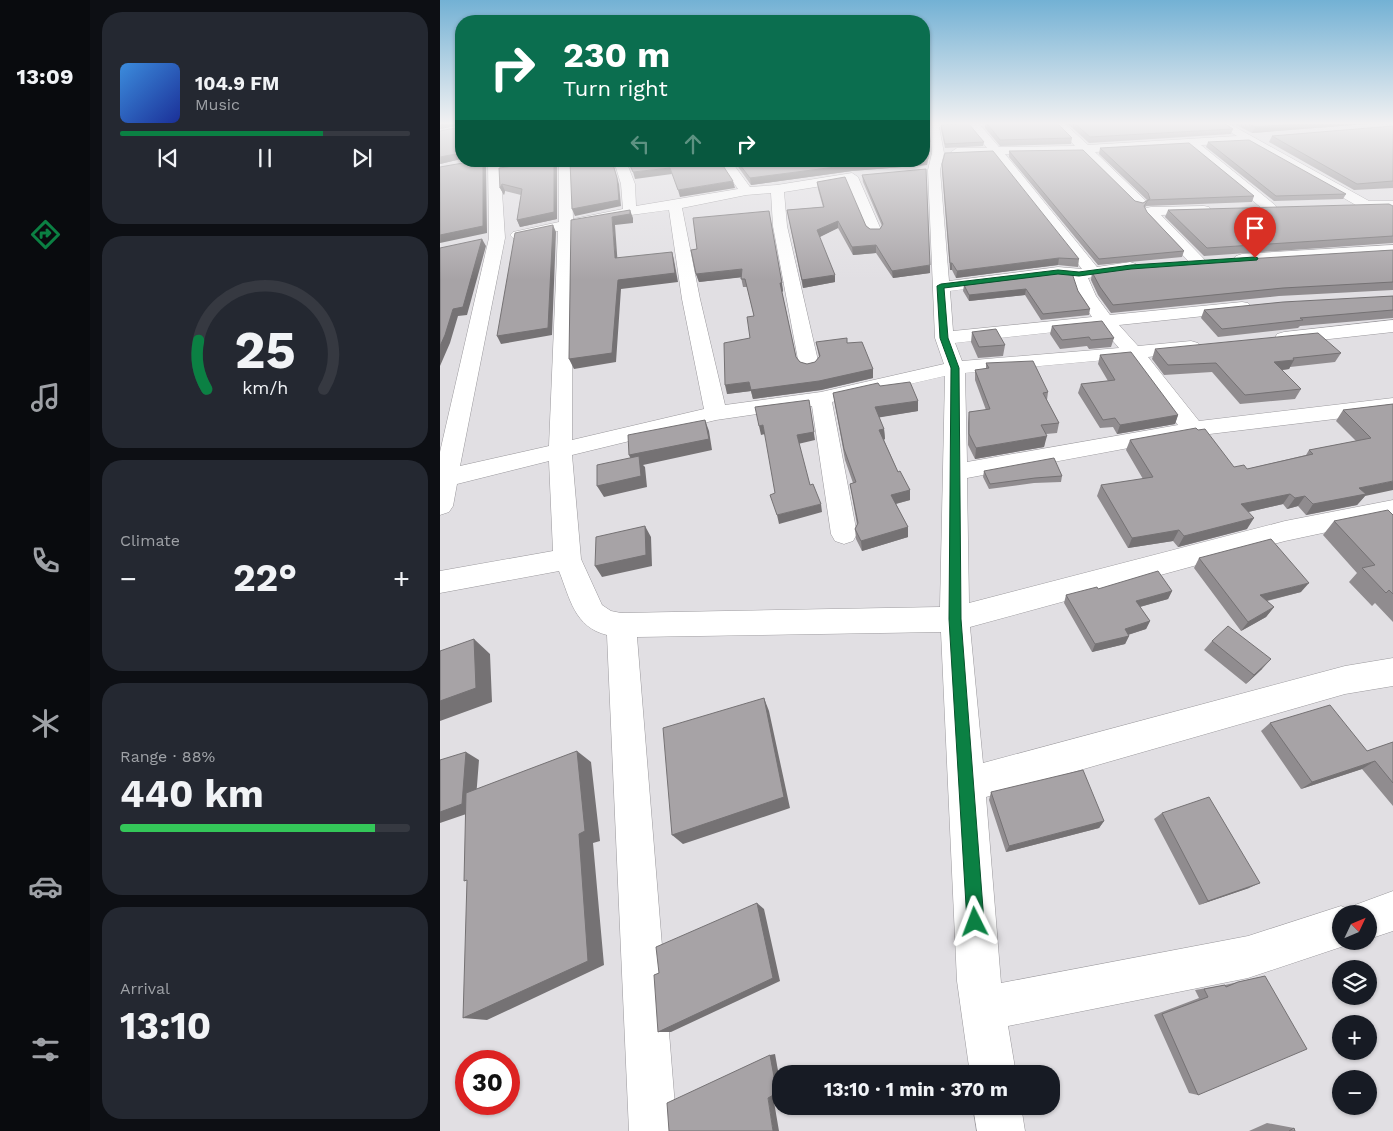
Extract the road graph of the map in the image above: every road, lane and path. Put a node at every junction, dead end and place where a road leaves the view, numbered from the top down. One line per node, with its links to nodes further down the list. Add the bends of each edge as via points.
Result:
1 (493, 175): 24 (street)
2 (565, 175): 22 (street)
3 (623, 175): 21 (street, via 628,184 627,206)
4 (735, 175): 11 (street)
5 (931, 175): 30 (street)
6 (1012, 175): 29 (street)
7 (1112, 175): 12 (street)
8 (1230, 175): 17 (street)
9 (1315, 175): 14 (street)
10 (777, 189): 11 (street); 23 (street, via 857,177); 38 (street, via 780,226)
11 (746, 191): 13 (street)
12 (1140, 203)
13 (675, 205): 21 (street); 42 (street)
14 (1366, 205): 15 (street); 16 (street)
15 (1393, 205)
16 (1337, 206)
17 (1270, 208): 18 (street); 20 (street)
18 (1289, 208)
19 (1220, 209): 26 (street, via 1151,211)
20 (1250, 209)
21 (631, 211): 22 (street)
22 (566, 226): 24 (street); 44 (street)
23 (875, 232)
24 (488, 240): 46 (street)
25 (1393, 250): 26 (street)
26 (1198, 262): 27 (street)
27 (1179, 264)
28 (1150, 266): 29 (street)
29 (1086, 273): 30 (street, via 1058,272); 32 (street, via 1081,287)
30 (941, 286): 34 (street)
31 (1259, 305): 32 (street)
32 (1106, 321): 34 (street); 37 (street)
33 (1393, 326): 35 (street)
34 (944, 338): 39 (street)
35 (1268, 339)
36 (1211, 346): 37 (street)
37 (1134, 354): 39 (street); 43 (street)
38 (809, 365)
39 (955, 368): 40 (street); 45 (street)
40 (821, 398): 42 (street); 49 (street)
41 (1393, 405): 43 (street)
42 (716, 413): 44 (street)
43 (1193, 428): 45 (street)
44 (560, 450): 46 (street); 50 (street)
45 (954, 472): 52 (street)
46 (443, 479): 47 (street)
47 (440, 506)
48 (1393, 509): 52 (street, via 1285,531)
49 (844, 534)
50 (567, 559): 51 (street); 53 (street, via 591,613 604,622)
51 (440, 582)
52 (955, 619): 53 (street); 55 (street)
53 (621, 624): 62 (street)
54 (1393, 672): 55 (street, via 1344,680)
55 (967, 785): 59 (street, via 978,981)
56 (1393, 911): 57 (street)
57 (1378, 915)
58 (1332, 930): 59 (street, via 1248,957)
59 (983, 1009): 60 (street)
60 (992, 1065)
61 (999, 1115): 63 (street)
62 (653, 1131)
63 (1001, 1131)

